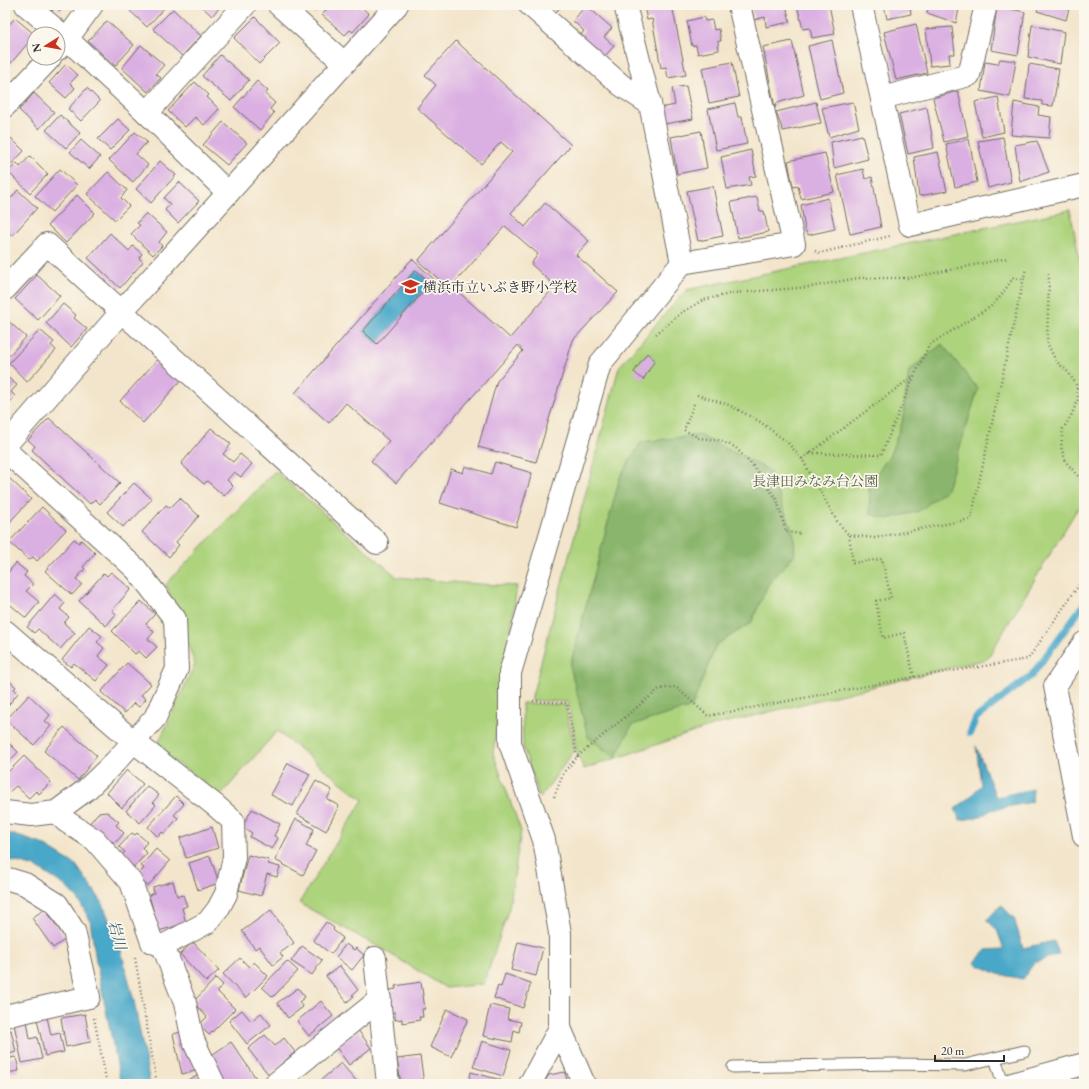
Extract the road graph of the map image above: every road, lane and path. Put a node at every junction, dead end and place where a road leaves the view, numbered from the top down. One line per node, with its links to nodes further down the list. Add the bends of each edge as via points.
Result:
1 (26, 5): 11 (street)
2 (92, 5): 12 (street)
3 (245, 5): 19 (street)
4 (279, 5): 14 (street)
5 (396, 5): 14 (street)
6 (530, 5): 18 (street, via 621,85)
7 (625, 5): 18 (street)
8 (739, 5): 23 (street)
9 (861, 5): 16 (street)
10 (986, 5): 16 (street, via 969,75)
11 (45, 26)
12 (66, 39)
13 (66, 47): 19 (street)
14 (344, 63): 21 (street)
15 (42, 66): 17 (street)
16 (882, 98): 22 (street)
17 (6, 102)
18 (650, 104): 25 (street)
19 (147, 113): 21 (street)
20 (1084, 185): 22 (street)
21 (228, 193): 30 (street)
22 (910, 225): 23 (path, via 897,234 820,253)
23 (794, 244): 25 (street)
24 (1008, 258): 31 (path, via 910,278 858,278 810,287 734,293 703,300 681,313)
25 (682, 263): 47 (street, via 600,364 510,672)
26 (1026, 268): 41 (path, via 971,520 874,538)
27 (1048, 274): 39 (path, via 1047,343 1056,361 1076,384 1078,398 1063,429 1061,447 1066,462)
28 (1023, 279): 32 (path, via 1013,278 990,307 929,345)
29 (5, 289): 30 (street, via 47,244)
30 (122, 311): 35 (street); 42 (street)
31 (656, 334)
32 (914, 376): 37 (path); 37 (path, via 881,455)
33 (697, 395): 38 (path, via 729,405 759,421 787,442)
34 (694, 404): 40 (path, via 684,430 699,438 718,440 735,446 754,467 777,500 786,532)
35 (5, 446)
36 (5, 450): 48 (street, via 136,569 175,619 177,669 155,718)
37 (810, 453): 38 (path)
38 (802, 459): 41 (path, via 835,518)
39 (1084, 483)
40 (802, 534)
41 (849, 535): 46 (path, via 853,563 882,559 891,598 876,601 883,638 904,633)
42 (377, 543)
43 (1084, 582): 46 (path, via 1079,585 1028,659)
44 (5, 631): 48 (street)
45 (1084, 644): 53 (street, via 1055,686)
46 (914, 677): 49 (path, via 708,716 676,687 659,689)
47 (510, 700): 49 (path, via 567,703); 61 (street, via 510,743 544,840 560,933)
48 (133, 741): 52 (street, via 87,789); 55 (street, via 233,821 234,857 226,894 218,909 208,922)
49 (577, 757): 50 (path, via 564,772)
50 (553, 798)
51 (5, 812): 52 (street, via 31,815)
52 (56, 812): 55 (street, via 95,840 131,882 152,942)
53 (1084, 836)
54 (5, 878): 58 (street, via 25,884 57,904 74,932)
55 (163, 946): 68 (street, via 185,1003 193,1040)
56 (135, 957): 67 (path)
57 (375, 958): 59 (street)
58 (88, 997): 60 (street); 66 (path, via 100,1044)
59 (380, 999): 69 (street); 70 (street)
60 (5, 1016)
61 (560, 1028): 71 (street); 72 (street)
62 (1024, 1051): 63 (lane)
63 (995, 1058): 65 (lane, via 965,1065); 73 (lane)
64 (1084, 1064): 74 (street)
65 (733, 1067)
66 (106, 1084)
67 (157, 1084)
68 (214, 1084)
69 (275, 1084)
70 (388, 1084)
71 (530, 1084)
72 (584, 1084)
73 (1003, 1084)
74 (1012, 1084)

